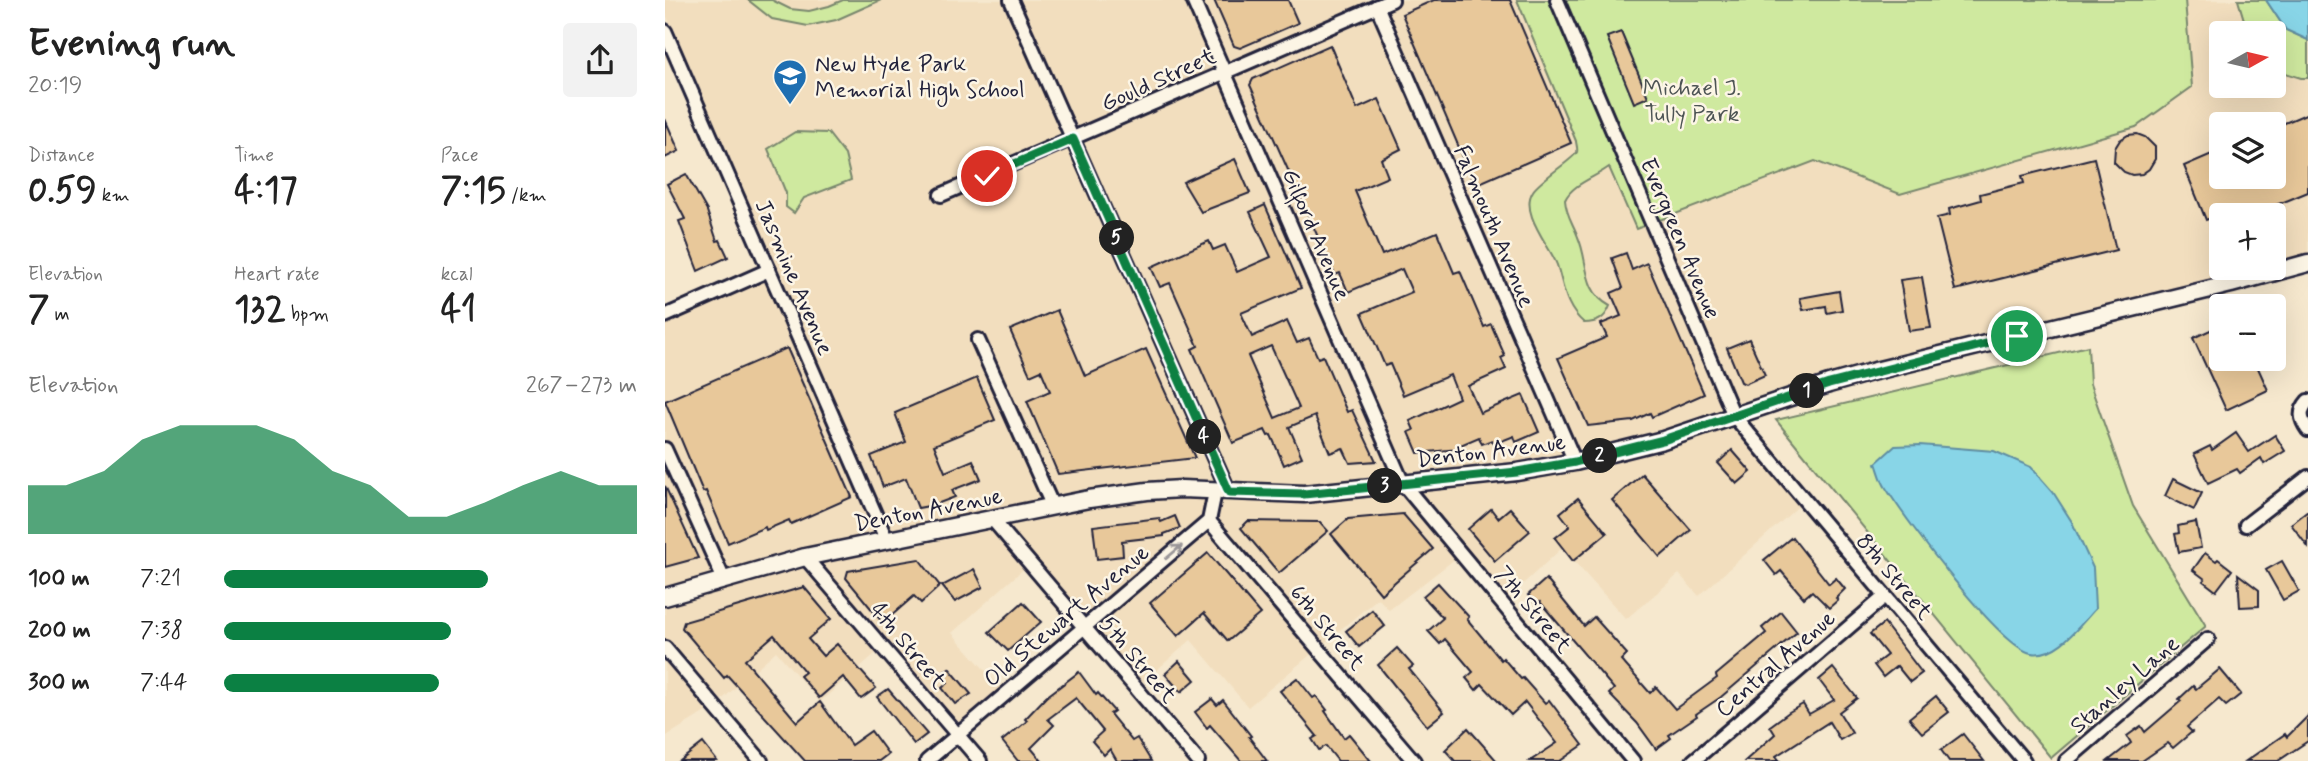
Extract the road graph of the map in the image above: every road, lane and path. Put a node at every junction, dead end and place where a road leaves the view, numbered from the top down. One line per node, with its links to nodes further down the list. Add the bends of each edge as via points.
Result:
1 (1011, 0): 8 (street)
2 (1193, 0): 7 (street, Gilford Avenue)
3 (1392, 0): 5 (street, Gould Street)
4 (1557, 0): 15 (street, Evergreen Avenue)
5 (1377, 6): 7 (street, Gould Street); 18 (street, Falmouth Avenue)
6 (665, 31): 11 (street, Jasmine Avenue)
7 (1225, 73): 8 (street, Gould Street); 20 (street, Gilford Avenue)
8 (1073, 139): 9 (street, Gould Street); 21 (street, via 1180,381)
9 (941, 195)
10 (2308, 263): 15 (main road, Denton Avenue, via 1875,371)
11 (769, 270): 12 (street); 26 (street, Jasmine Avenue)
12 (665, 316)
13 (978, 340): 22 (street)
14 (2308, 401): 16 (street, via 2301,413)
15 (1734, 416): 18 (main road, Denton Avenue); 30 (street, 8th Street)
16 (2308, 430)
17 (665, 449): 28 (street)
18 (1575, 462): 20 (main road, Denton Avenue)
19 (2308, 477): 25 (street)
20 (1403, 484): 21 (main road, Denton Avenue, via 1304,494); 40 (street, 7th Street)
21 (1222, 492): 22 (main road, Denton Avenue, via 1147,491); 24 (street)
22 (1053, 507): 23 (main road, Denton Avenue)
23 (993, 520): 26 (main road, Denton Avenue); 31 (street, 5th Street)
24 (1209, 521): 31 (street, Old Stewart Avenue, one-way to 24); 39 (street, 6th Street)
25 (2246, 525)
26 (886, 540): 27 (main road, Denton Avenue)
27 (806, 557): 28 (main road, Denton Avenue); 34 (street, 4th Street)
28 (724, 580): 29 (main road, Denton Avenue)
29 (665, 597)
30 (1884, 597): 41 (street, Central Avenue); 42 (street, 8th Street)
31 (1084, 628): 34 (street, Old Stewart Avenue); 38 (street, 5th Street)
32 (2208, 639): 43 (street, Stanley Lane)
33 (665, 648): 35 (street)
34 (958, 735): 36 (street, Old Stewart Avenue); 37 (street, 4th Street)
35 (761, 761)
36 (927, 761)
37 (980, 761)
38 (1198, 761)
39 (1414, 761)
40 (1633, 761)
41 (1693, 761)
42 (2024, 761)
43 (2066, 761)

